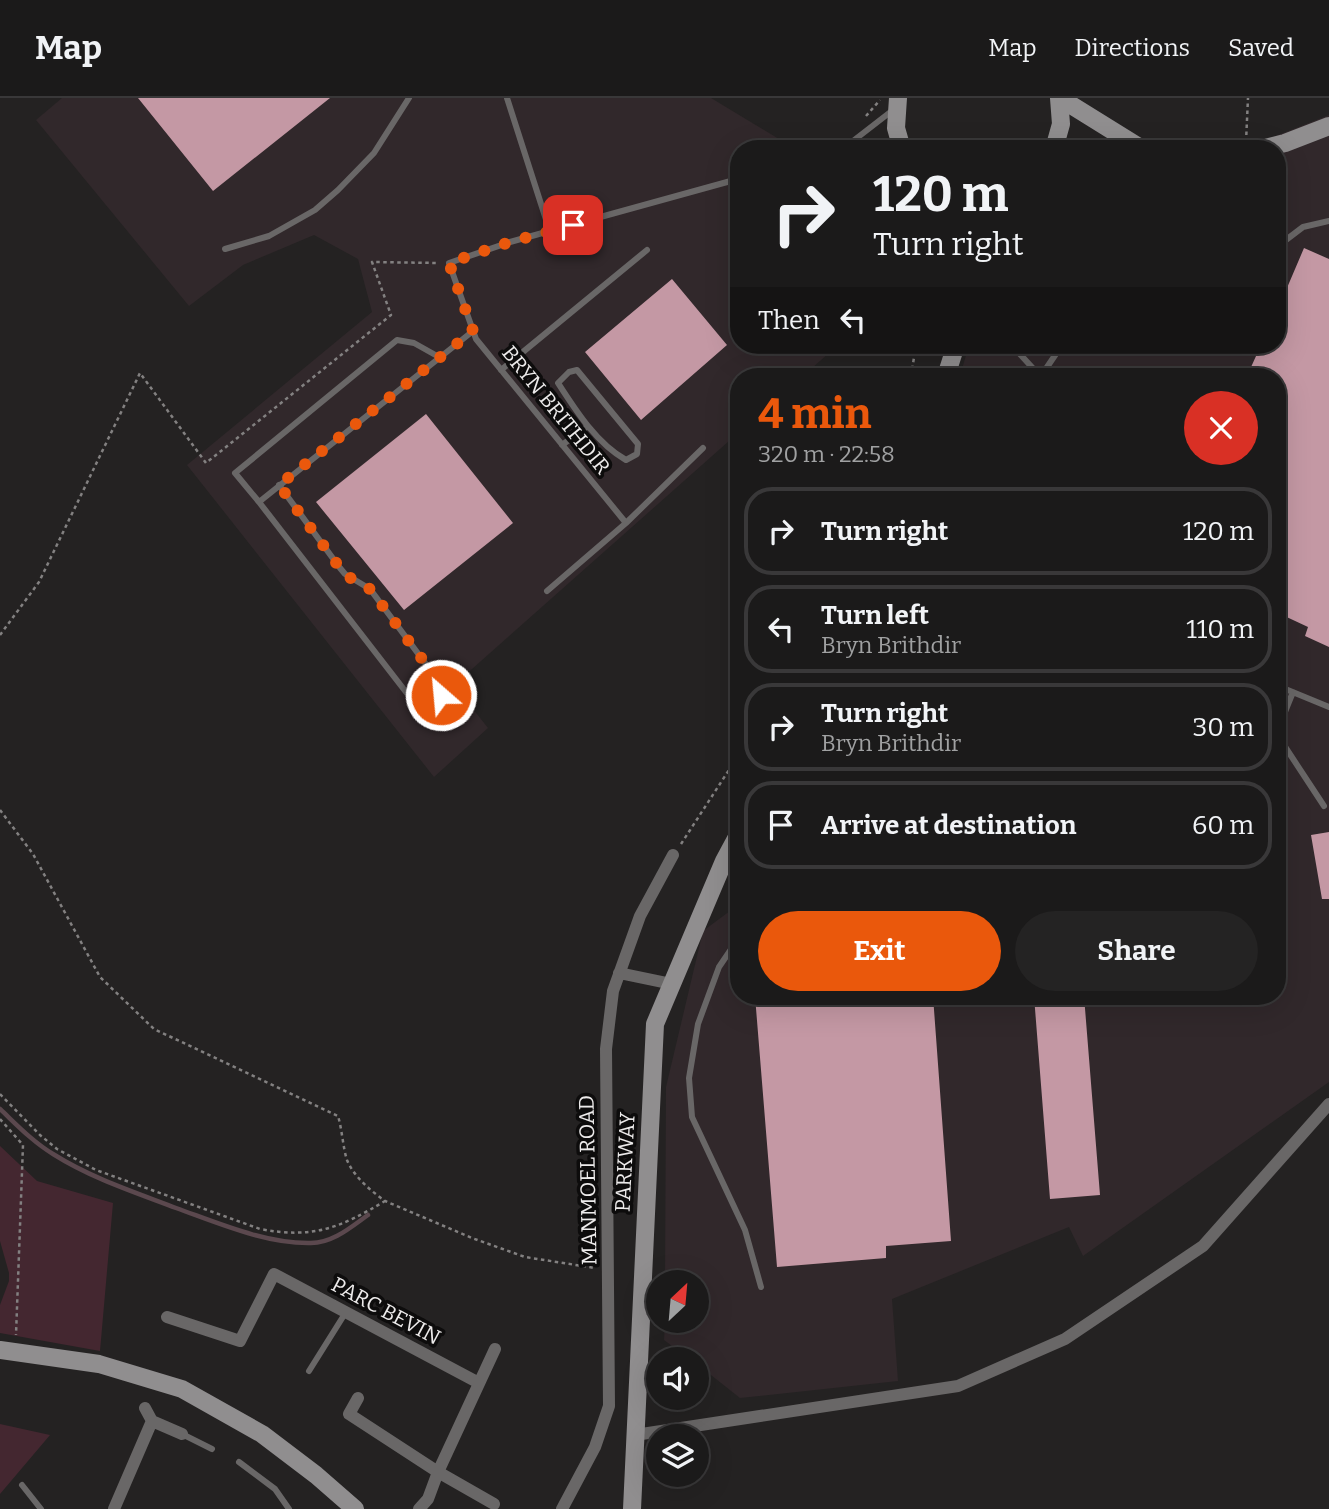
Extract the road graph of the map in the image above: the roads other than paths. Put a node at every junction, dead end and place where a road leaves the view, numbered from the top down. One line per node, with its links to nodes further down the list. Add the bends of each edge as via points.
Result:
1 (410, 98): 15 (lane, via 374,153 315,210 269,236)
2 (507, 98): 13 (lane)
3 (1060, 98): 8 (main road); 9 (main road)
4 (896, 103): 6 (lane); 7 (main road)
5 (1329, 126): 10 (main road)
6 (854, 140)
7 (899, 140)
8 (1057, 140)
9 (1128, 140)
10 (1286, 143)
11 (730, 181): 13 (lane)
12 (1329, 220): 14 (lane, via 1303,227)
13 (550, 232): 17 (lane, BRYN BRITHDIR, via 449,263)
14 (1286, 240)
15 (225, 249)
16 (647, 250): 21 (lane)
17 (473, 331): 19 (lane); 21 (lane, BRYN BRITHDIR)
18 (1020, 354): 20 (lane)
19 (439, 357): 25 (lane); 26 (lane, via 415,343 397,340 235,473)
20 (1033, 368)
21 (501, 370): 23 (lane, BRYN BRITHDIR)
22 (588, 426): 22 (lane, via 558,383 569,372 577,370 638,444 637,454 626,460 615,454); 23 (lane)
23 (562, 445): 27 (lane, BRYN BRITHDIR)
24 (703, 448): 27 (lane)
25 (279, 485): 26 (lane); 26 (lane, via 345,575 370,589 434,675 440,685 443,714 433,727)
26 (259, 502)
27 (626, 523): 28 (lane)
28 (547, 591)
29 (1286, 689): 30 (lane)
30 (1293, 692): 31 (lane); 32 (lane)
31 (1329, 707)
32 (1286, 709)
33 (1286, 748): 34 (lane)
34 (1324, 806)
35 (730, 850): 39 (main road, PARKWAY)
36 (673, 855): 38 (street, MANMOEL ROAD, via 639,916)
37 (730, 951): 41 (lane, via 719,967 698,1024 689,1078 692,1117 745,1230)
38 (619, 973): 39 (street); 63 (street, MANMOEL ROAD, via 606,1049 609,1406 595,1447)
39 (672, 984): 52 (main road, PARKWAY, via 655,1024)
40 (1329, 1104): 52 (street, via 1203,1245 1065,1339 958,1386)
41 (761, 1287)
42 (346, 1312): 43 (street, PARC BEVIN, via 274,1273 240,1340); 46 (lane); 47 (street, PARC BEVIN)
43 (167, 1317)
44 (495, 1349): 47 (street)
45 (7, 1351): 61 (main road, via 99,1364 182,1389 262,1434)
46 (309, 1371)
47 (480, 1383): 55 (street)
48 (358, 1398): 55 (street, via 349,1414)
49 (145, 1408): 50 (street)
50 (152, 1421): 51 (street); 59 (street)
51 (182, 1434): 53 (lane)
52 (635, 1435): 64 (main road, PARKWAY)
53 (212, 1449)
54 (239, 1462): 60 (lane, via 275,1489)
55 (438, 1472): 57 (street); 62 (street)
56 (22, 1485): 58 (lane)
57 (494, 1504)
58 (41, 1509)
59 (114, 1509)
60 (289, 1509)
61 (355, 1509)
62 (419, 1509)
63 (562, 1509)
64 (632, 1509)

